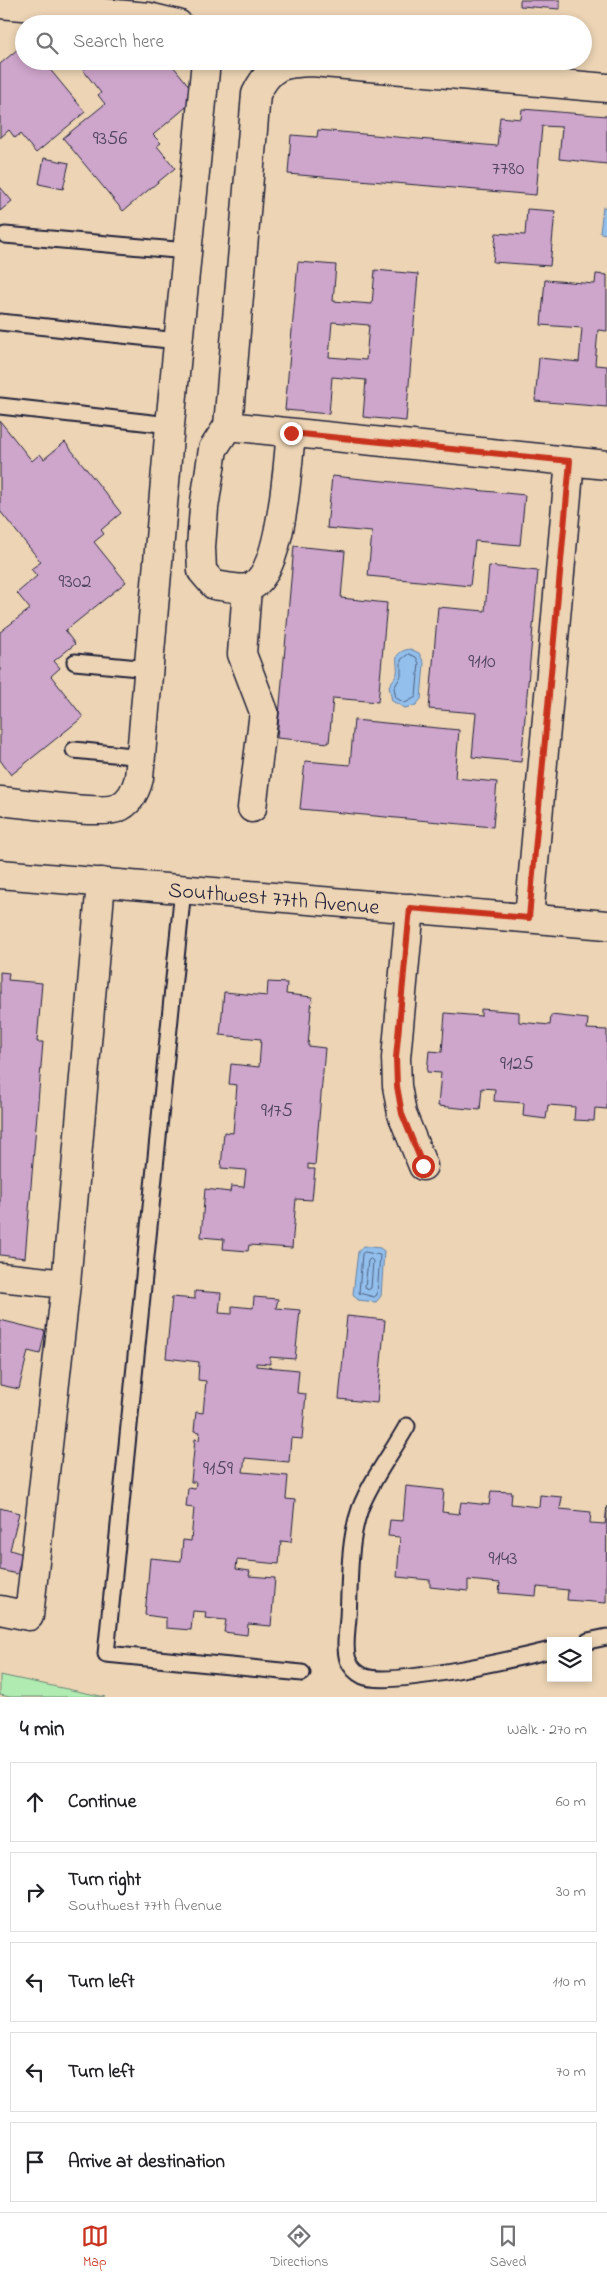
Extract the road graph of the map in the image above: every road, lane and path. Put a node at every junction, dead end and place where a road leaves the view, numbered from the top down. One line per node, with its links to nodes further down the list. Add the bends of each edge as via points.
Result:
1 (0, 4): 2 (street)
2 (126, 15)
3 (205, 70): 8 (street)
4 (272, 70): 13 (street, via 256,94)
5 (403, 70): 6 (street)
6 (607, 88)
7 (6, 235): 8 (lane)
8 (187, 251): 10 (street)
9 (0, 322): 10 (lane)
10 (178, 341): 12 (street)
11 (0, 406): 12 (lane)
12 (170, 425): 19 (street)
13 (228, 426): 14 (street); 17 (street, via 213,449 204,508 202,571 214,585)
14 (291, 433): 15 (street); 17 (street, via 274,554 259,581)
15 (570, 461): 16 (street); 28 (street)
16 (607, 465)
17 (247, 588): 23 (street, via 242,654 264,712)
18 (75, 662): 19 (lane)
19 (149, 669): 21 (street)
20 (74, 750): 21 (lane)
21 (142, 757): 22 (street, via 137,786 126,803 117,808 106,811)
22 (0, 801)
23 (252, 808)
24 (0, 874): 25 (street, Southwest 77th Avenue)
25 (100, 882): 26 (street, Southwest 77th Avenue); 32 (street)
26 (183, 889): 27 (street, Southwest 77th Avenue); 38 (lane, via 106,1654)
27 (410, 908): 28 (street, Southwest 77th Avenue); 30 (street, via 396,1058 397,1086 402,1114)
28 (529, 918): 29 (street, Southwest 77th Avenue)
29 (607, 924)
30 (423, 1166)
31 (0, 1276): 32 (street)
32 (66, 1284): 34 (street, via 28,1616)
33 (407, 1426): 37 (lane, via 369,1490 356,1527 346,1643 348,1660 354,1670 375,1679 412,1677)
34 (0, 1610)
35 (607, 1637): 36 (lane)
36 (592, 1640)
37 (547, 1651)
38 (302, 1673)

